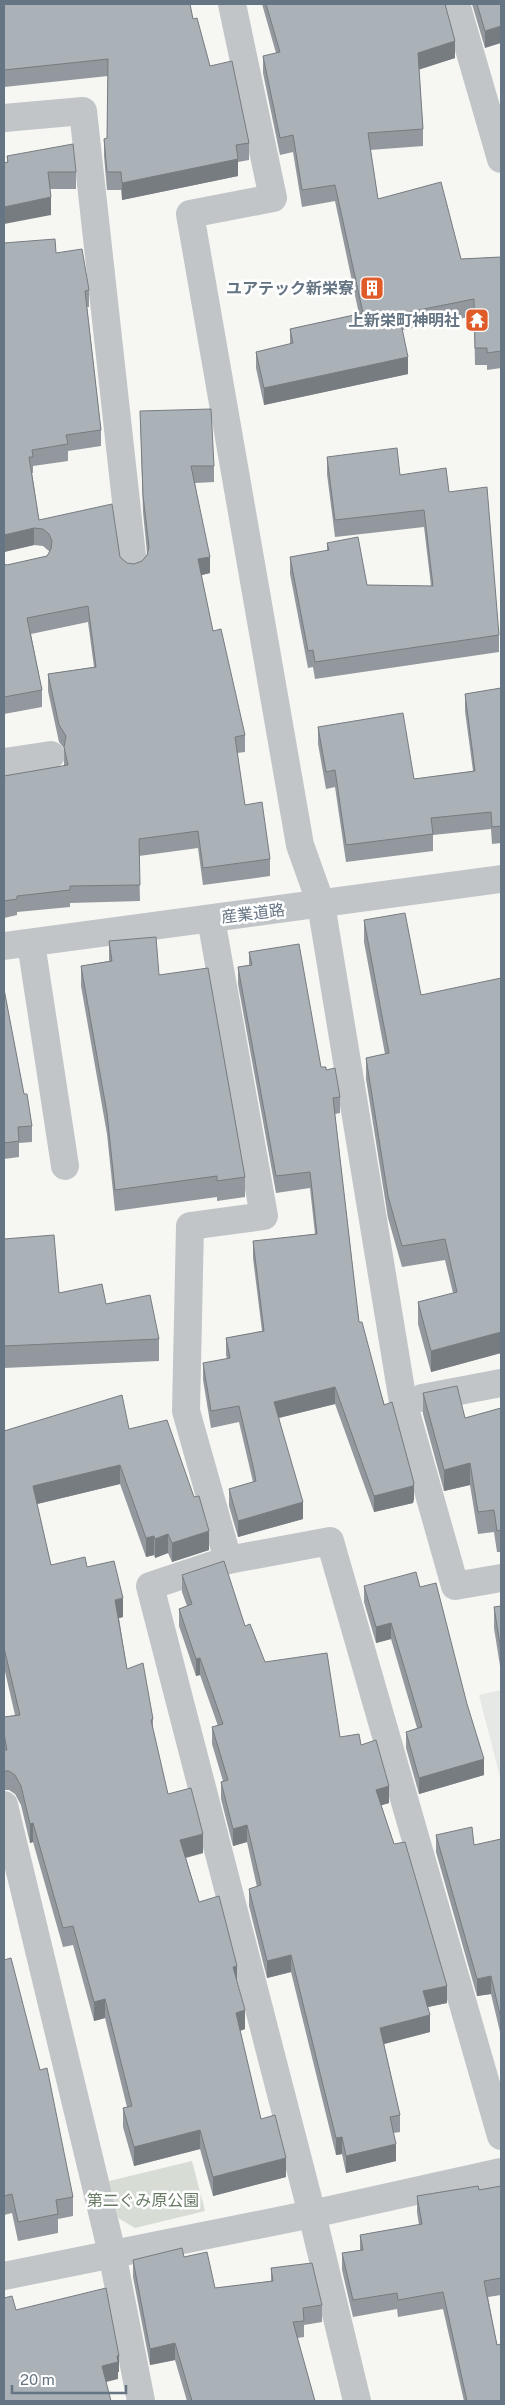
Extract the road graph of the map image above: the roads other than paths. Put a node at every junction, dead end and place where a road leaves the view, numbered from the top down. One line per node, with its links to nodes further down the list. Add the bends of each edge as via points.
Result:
1 (232, 4): 9 (street, via 272,198 190,214 300,845)
2 (456, 4): 4 (street)
3 (4, 118): 5 (street, via 83,111)
4 (501, 159)
5 (133, 565)
6 (51, 755): 7 (street)
7 (4, 762)
8 (501, 879): 9 (street, 産業道路)
9 (321, 904): 10 (street, 産業道路); 15 (street)
10 (211, 918): 11 (street, 産業道路); 16 (street, via 264,1216 190,1226 186,1412)
11 (32, 943): 12 (street, 産業道路); 13 (street)
12 (4, 946)
13 (66, 1166)
14 (501, 1383): 15 (street)
15 (403, 1402): 17 (street, via 455,1586)
16 (228, 1560): 19 (street, via 330,1542); 21 (street, via 150,1586)
17 (501, 1578)
18 (4, 1805): 22 (street)
19 (501, 2136)
20 (501, 2172): 21 (street)
21 (312, 2214): 22 (street); 25 (street)
22 (112, 2253): 23 (street); 24 (street)
23 (4, 2276)
24 (141, 2401)
25 (357, 2401)

